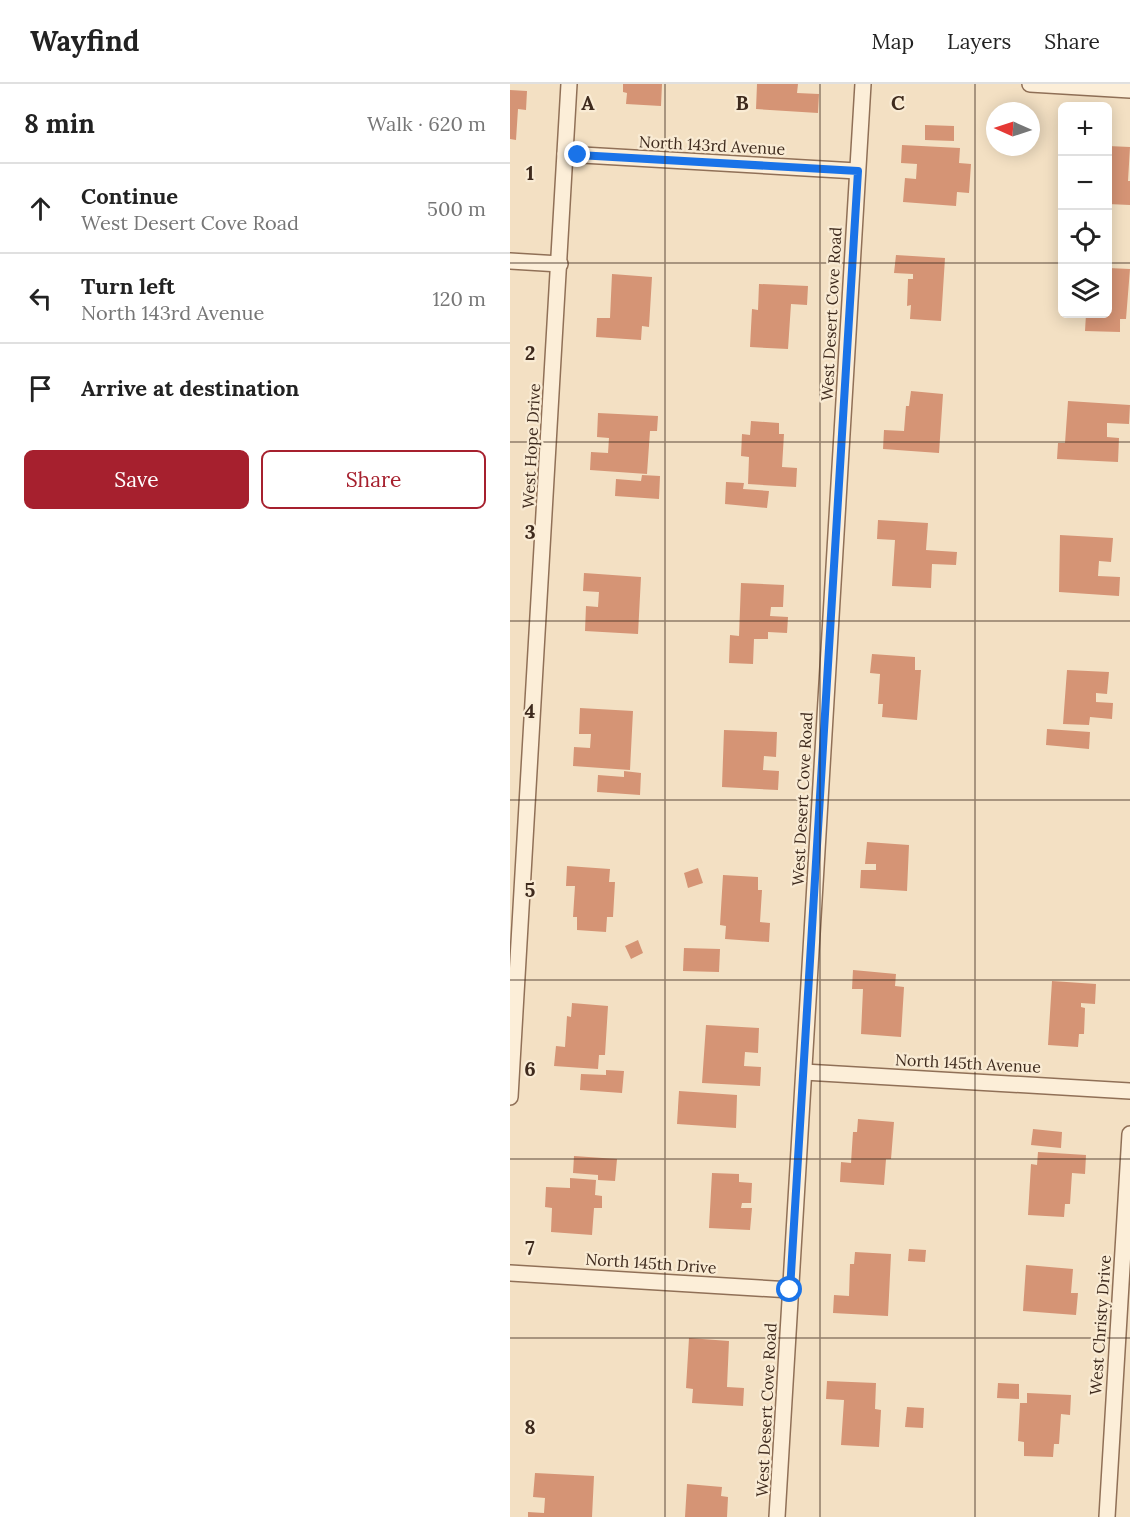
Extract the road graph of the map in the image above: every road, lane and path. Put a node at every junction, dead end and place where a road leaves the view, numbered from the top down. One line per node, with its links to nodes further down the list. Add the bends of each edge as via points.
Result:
1 (569, 84): 5 (street, West Hope Drive)
2 (863, 84): 6 (street, West Desert Cove Road)
3 (1030, 84): 4 (street)
4 (1130, 90)
5 (565, 154): 6 (street, North 143rd Avenue); 8 (street, West Hope Drive)
6 (858, 171): 9 (street, West Desert Cove Road)
7 (510, 261): 8 (street)
8 (560, 264): 11 (street, West Hope Drive)
9 (804, 1072): 10 (street, North 145th Avenue); 14 (street, West Desert Cove Road)
10 (1130, 1091)
11 (510, 1097)
12 (1130, 1134): 16 (street, West Christy Drive)
13 (510, 1273): 14 (street, North 145th Drive)
14 (790, 1290): 15 (street, West Desert Cove Road)
15 (777, 1517)
16 (1107, 1517)

